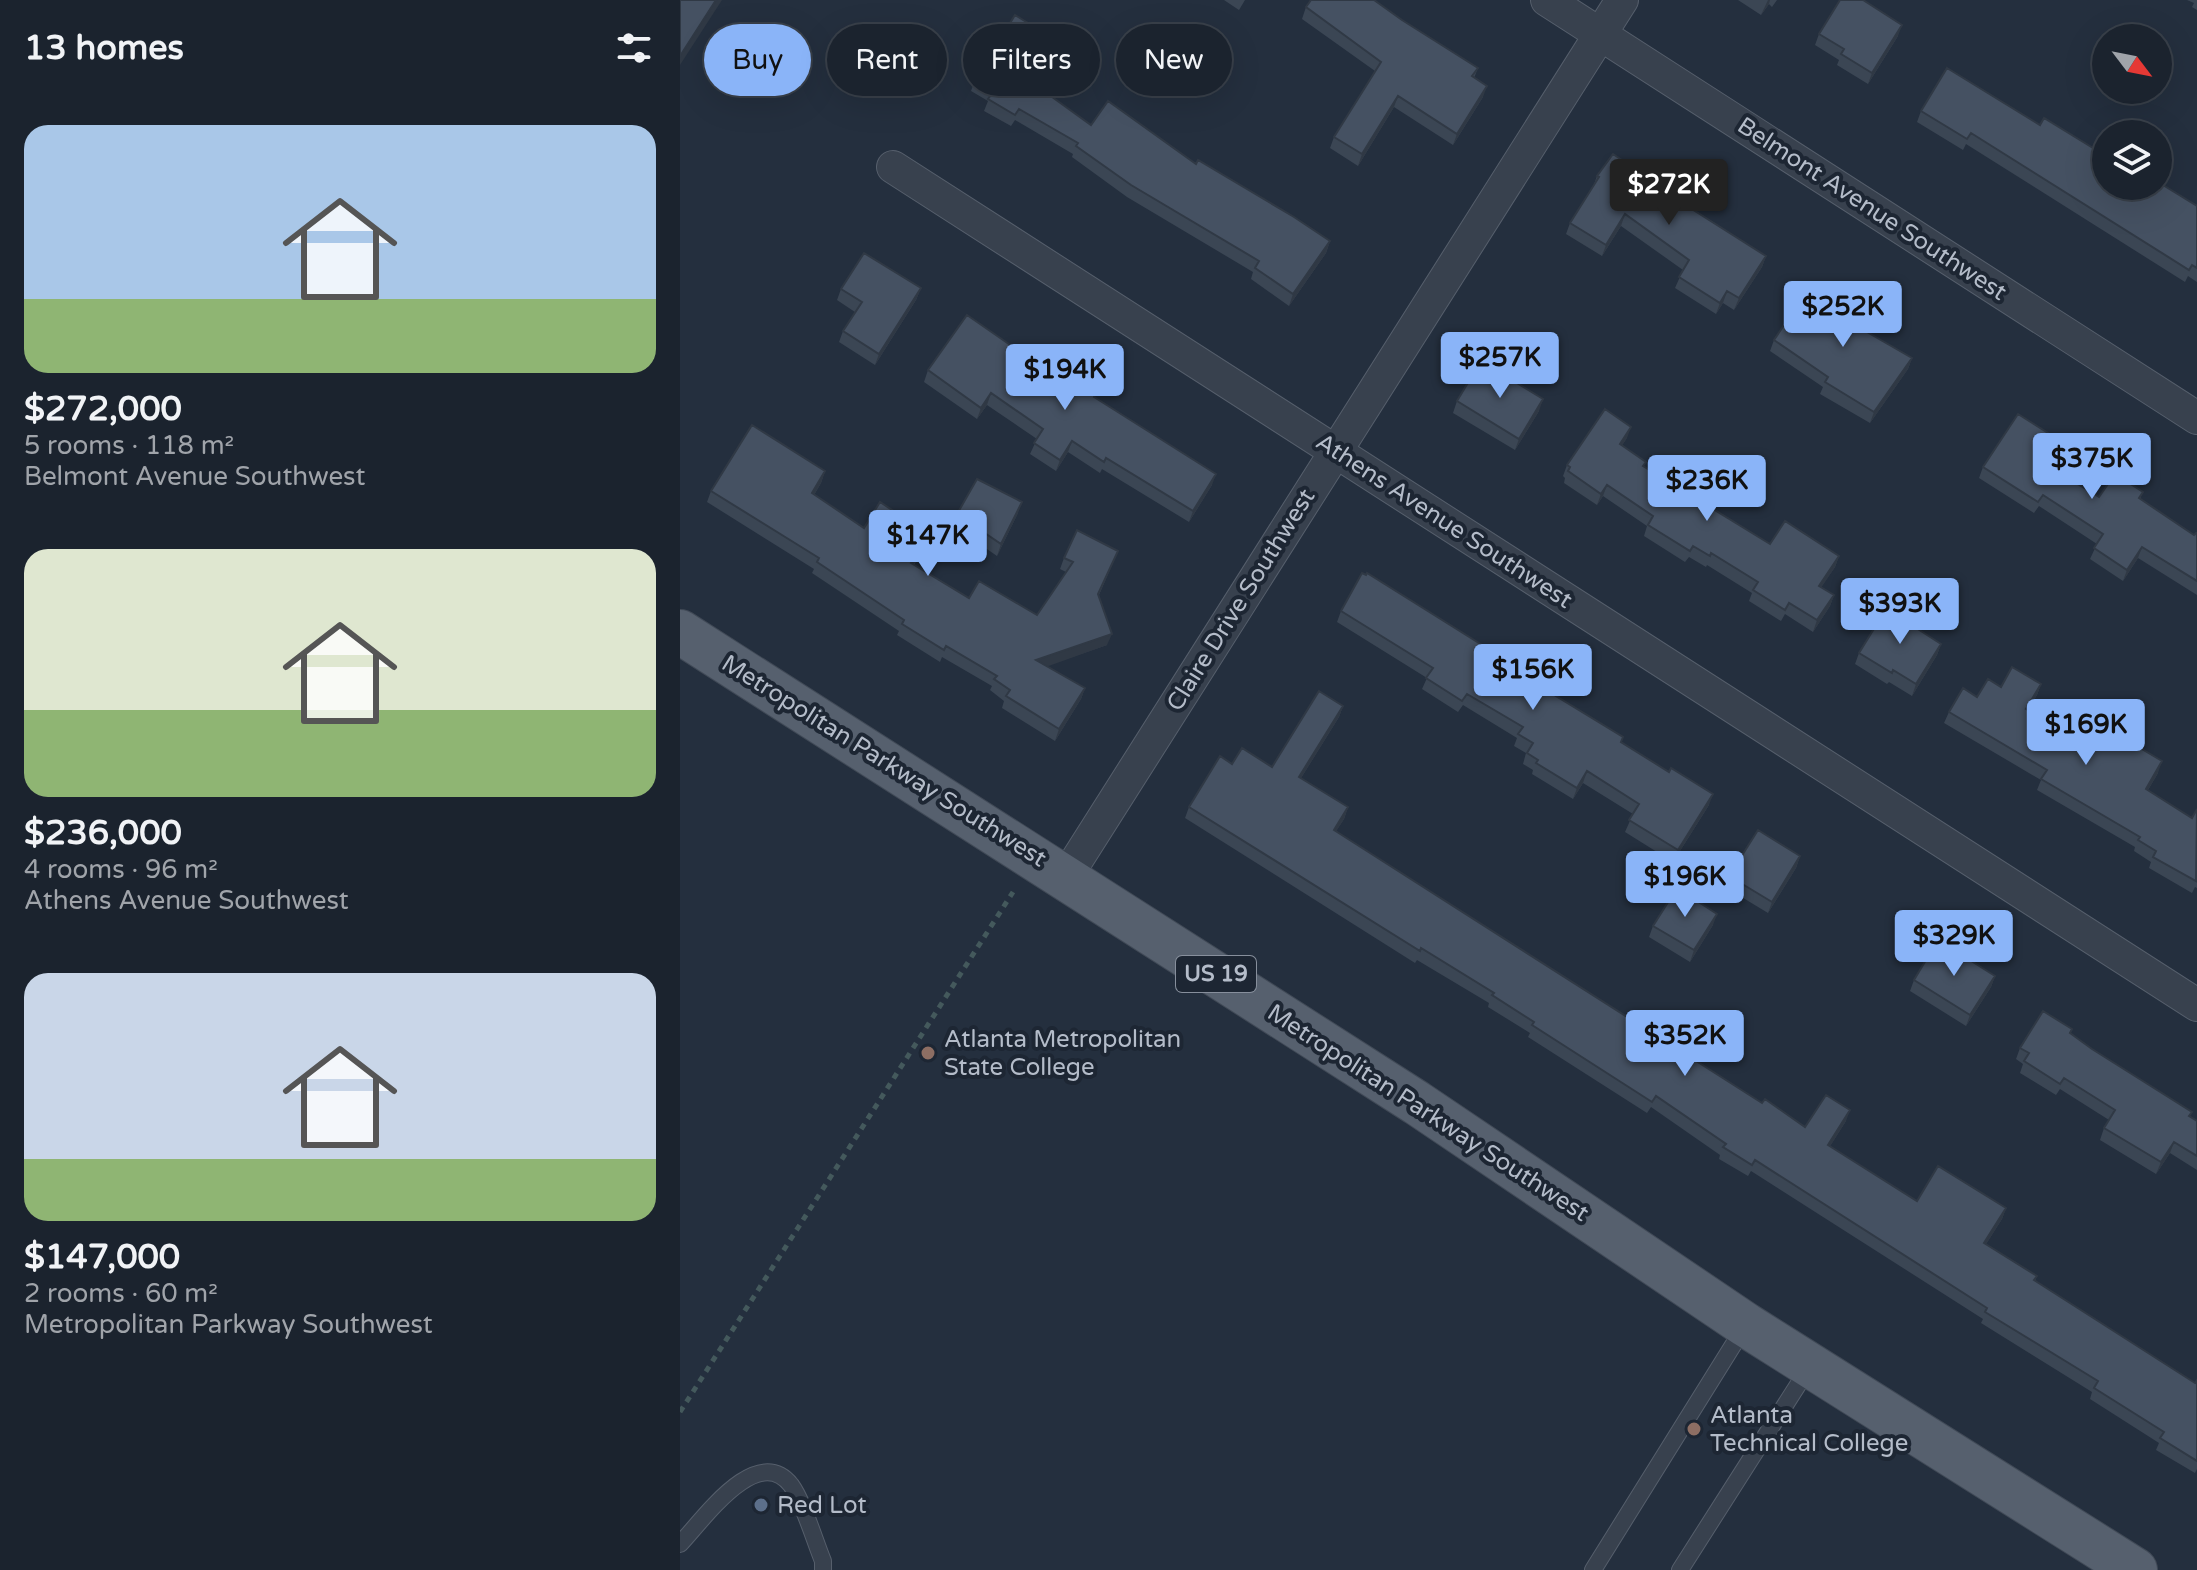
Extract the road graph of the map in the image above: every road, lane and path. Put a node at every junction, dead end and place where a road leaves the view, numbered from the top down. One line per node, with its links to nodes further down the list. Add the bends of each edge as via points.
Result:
1 (1547, 0): 3 (street, Belmont Avenue Southwest)
2 (1622, 0): 3 (street, Claire Drive Southwest)
3 (1600, 35): 5 (street, Belmont Avenue Southwest); 6 (street, Claire Drive Southwest)
4 (893, 167): 6 (street, Athens Avenue Southwest)
5 (2197, 418)
6 (1336, 451): 8 (street, Claire Drive Southwest); 9 (street, Athens Avenue Southwest)
7 (680, 632): 8 (main road, Metropolitan Parkway Southwest / US 19)
8 (1051, 867): 10 (main road, Metropolitan Parkway Southwest / US 19, via 1417,1103); 12 (path)
9 (2197, 1005)
10 (1746, 1325): 11 (main road, Metropolitan Parkway Southwest / US 19); 15 (lane)
11 (1810, 1366): 16 (lane); 17 (main road, Metropolitan Parkway Southwest / US 19)
12 (680, 1412)
13 (680, 1544): 14 (lane, via 738,1483 761,1470 778,1473 792,1486)
14 (823, 1570)
15 (1593, 1570)
16 (1680, 1570)
17 (2135, 1570)

